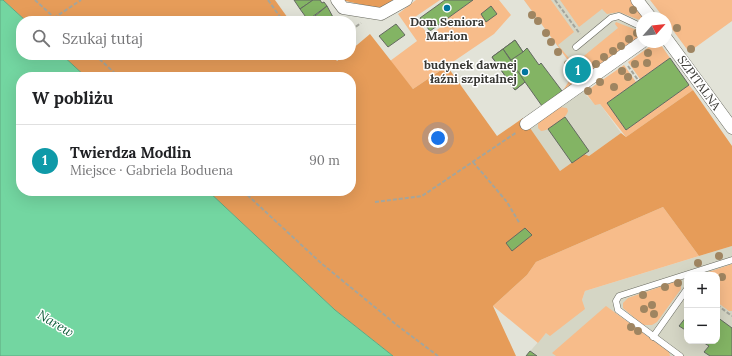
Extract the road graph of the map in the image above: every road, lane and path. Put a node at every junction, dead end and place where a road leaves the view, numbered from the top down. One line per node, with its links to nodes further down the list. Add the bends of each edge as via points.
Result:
1 (35, 0): 9 (path)
2 (81, 0): 10 (path)
3 (268, 0): 11 (path)
4 (337, 0): 5 (street, via 343,8 381,14)
5 (406, 0)
6 (555, 0): 13 (path)
7 (637, 0): 8 (street)
8 (646, 12)
9 (52, 16)
10 (57, 16)
11 (279, 16)
12 (636, 24): 13 (lane, via 619,16 611,18)
13 (585, 40): 16 (lane)
14 (636, 46): 21 (street)
15 (672, 46): 22 (street, SZPITALNA)
16 (576, 47)
17 (100, 60): 19 (path)
18 (626, 63): 20 (path)
19 (114, 72)
20 (638, 80)
21 (526, 124): 23 (path, via 506,141)
22 (732, 128)
23 (473, 162): 25 (path, via 422,196); 26 (path, via 507,202)
24 (248, 196): 34 (path, via 321,263)
25 (375, 202)
26 (520, 224)
27 (732, 260): 28 (lane)
28 (697, 272)
29 (684, 276): 33 (lane, via 619,296 616,301 618,310)
30 (684, 293): 33 (lane)
31 (720, 307): 32 (path)
32 (732, 316)
33 (653, 337): 35 (lane)
34 (438, 356)
35 (680, 356)

